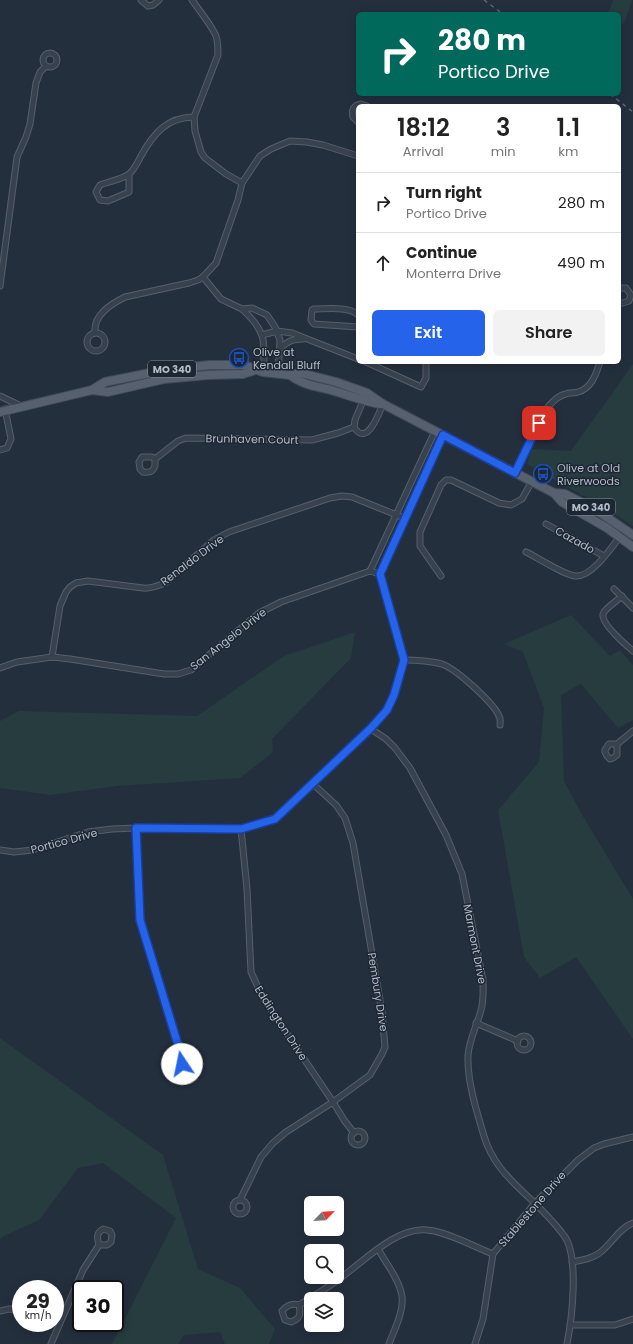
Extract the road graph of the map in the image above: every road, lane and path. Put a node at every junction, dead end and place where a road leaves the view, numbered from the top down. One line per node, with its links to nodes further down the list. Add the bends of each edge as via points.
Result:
1 (141, 0): 2 (street, via 148,6)
2 (158, 0)
3 (192, 0): 6 (street, via 216,36 218,44 218,55)
4 (46, 66): 11 (street, via 40,72 36,83 28,130 17,157)
5 (356, 106): 7 (street, via 352,111 352,117)
6 (194, 117): 9 (street, via 174,120 158,131 148,142); 10 (street, via 198,143 205,158)
7 (356, 120)
8 (356, 154): 10 (street, via 307,142 290,141 260,156)
9 (129, 174): 9 (street, via 129,192 108,201 100,200 96,192 100,185)
10 (242, 183): 12 (street, via 216,263)
11 (2, 261): 13 (street)
12 (203, 277): 16 (street, via 221,299); 20 (street, via 189,283 125,297 115,302 103,311 94,327)
13 (0, 286)
14 (621, 288): 15 (street, via 626,288 631,295 628,301)
15 (621, 303)
16 (242, 309): 19 (street, via 252,308 267,315); 21 (street, via 254,320)
17 (356, 313): 18 (street, via 349,310 314,309 311,320 314,324)
18 (356, 327)
19 (277, 331): 21 (street); 22 (street); 23 (street)
20 (95, 333)
21 (262, 335): 28 (street, via 264,353)
22 (305, 339): 23 (street, via 291,340); 24 (street)
23 (280, 349): 29 (street)
24 (356, 356)
25 (370, 364): 26 (street, via 422,387 426,378)
26 (426, 364)
27 (599, 364): 41 (street, via 592,383 579,392 555,399 548,407)
28 (259, 371): 29 (main road, MO 340); 34 (main road, MO 340, via 164,379 108,392 92,390)
29 (278, 374): 30 (main road, MO 340)
30 (290, 375): 32 (main road, MO 340, via 299,382); 33 (main road, MO 340, via 300,373 336,382 367,393)
31 (0, 396): 34 (street)
32 (363, 401): 33 (main road, MO 340); 36 (street)
33 (383, 404): 36 (street, Brunhaven Court, via 368,432 359,432); 37 (main road, MO 340)
34 (22, 406): 35 (main road, MO 340)
35 (2, 410): 39 (street, via 11,439 7,448)
36 (354, 427): 40 (street, Brunhaven Court, via 312,440 186,438 178,441)
37 (435, 431): 38 (main road, MO 340); 44 (street)
38 (443, 435): 41 (main road, MO 340); 45 (street)
39 (0, 450)
40 (155, 459)
41 (515, 473): 42 (main road, MO 340)
42 (532, 481): 43 (main road, MO 340); 55 (street, via 522,499 511,505 499,503 451,480 446,480 441,485 420,532 420,546)
43 (554, 493): 47 (main road, MO 340, via 565,494); 49 (main road, MO 340, via 562,502)
44 (396, 515): 45 (street, Renaldo Drive); 53 (street); 60 (street, Renaldo Drive, via 352,497 330,498 229,532 214,540 165,583 156,587 149,589 88,581 76,584 70,587 62,599)
45 (404, 518): 54 (street)
46 (546, 524): 52 (street, Cazado)
47 (625, 529): 48 (main road, MO 340); 49 (street)
48 (633, 535)
49 (619, 537): 50 (main road, MO 340); 52 (street)
50 (633, 547)
51 (526, 552): 52 (street, via 568,574 577,576 593,568)
52 (604, 556)
53 (370, 571): 54 (street); 60 (street, San Angelo Drive, via 268,608 192,670 178,674)
54 (380, 574): 61 (street)
55 (440, 576)
56 (614, 589): 57 (street)
57 (622, 596): 58 (street); 59 (street, via 606,611 603,618 609,629)
58 (633, 608)
59 (633, 651)
60 (52, 657): 62 (street, San Angelo Drive, via 17,662)
61 (404, 660): 63 (street, via 441,664 452,670 492,706 500,717); 64 (street, Portico Drive, via 387,710)
62 (0, 668)
63 (500, 725)
64 (371, 728): 67 (street, Portico Drive); 71 (street, Marmont Drive, via 390,744 410,768 446,835 462,874 483,980 481,1010)
65 (633, 731): 66 (street)
66 (617, 744)
67 (313, 784): 69 (street, Portico Drive, via 275,819); 74 (street, Pembury Drive, via 336,805 345,818 353,843 385,1037 385,1047 370,1075)
68 (136, 828): 69 (street, Portico Drive); 70 (street, Portico Drive, via 88,832 33,850); 73 (street, via 140,920)
69 (241, 829): 74 (street, Eddington Drive, via 247,889 250,972 263,998)
70 (0, 850)
71 (476, 1023): 72 (street); 78 (street, Marmont Drive, via 468,1056 468,1069 484,1137 497,1165)
72 (518, 1040)
73 (182, 1064)
74 (333, 1102): 75 (street, Eddington Drive); 77 (street, Pembury Drive, via 273,1143 261,1157)
75 (354, 1133)
76 (633, 1137): 78 (street, Stablestone Drive, via 594,1148 565,1172)
77 (240, 1200)
78 (535, 1203): 82 (street, Stablestone Drive); 83 (street, Marmont Drive, via 565,1237 570,1247)
79 (633, 1223): 83 (street, via 596,1256)
80 (99, 1245): 86 (street, via 83,1270)
81 (378, 1249): 82 (street, via 390,1240 425,1229 438,1231); 84 (street, via 342,1277); 92 (street, via 398,1283 402,1297 399,1319)
82 (493, 1254): 93 (street, Stablestone Drive, via 483,1318)
83 (572, 1262): 89 (street, Marmont Drive)
84 (299, 1305)
85 (12, 1309): 87 (street)
86 (64, 1309)
87 (0, 1311)
88 (633, 1319): 89 (street, via 615,1325)
89 (570, 1325): 94 (street, Marmont Drive)
90 (55, 1332): 91 (street)
91 (52, 1344)
92 (388, 1344)
93 (475, 1344)
94 (567, 1344)

